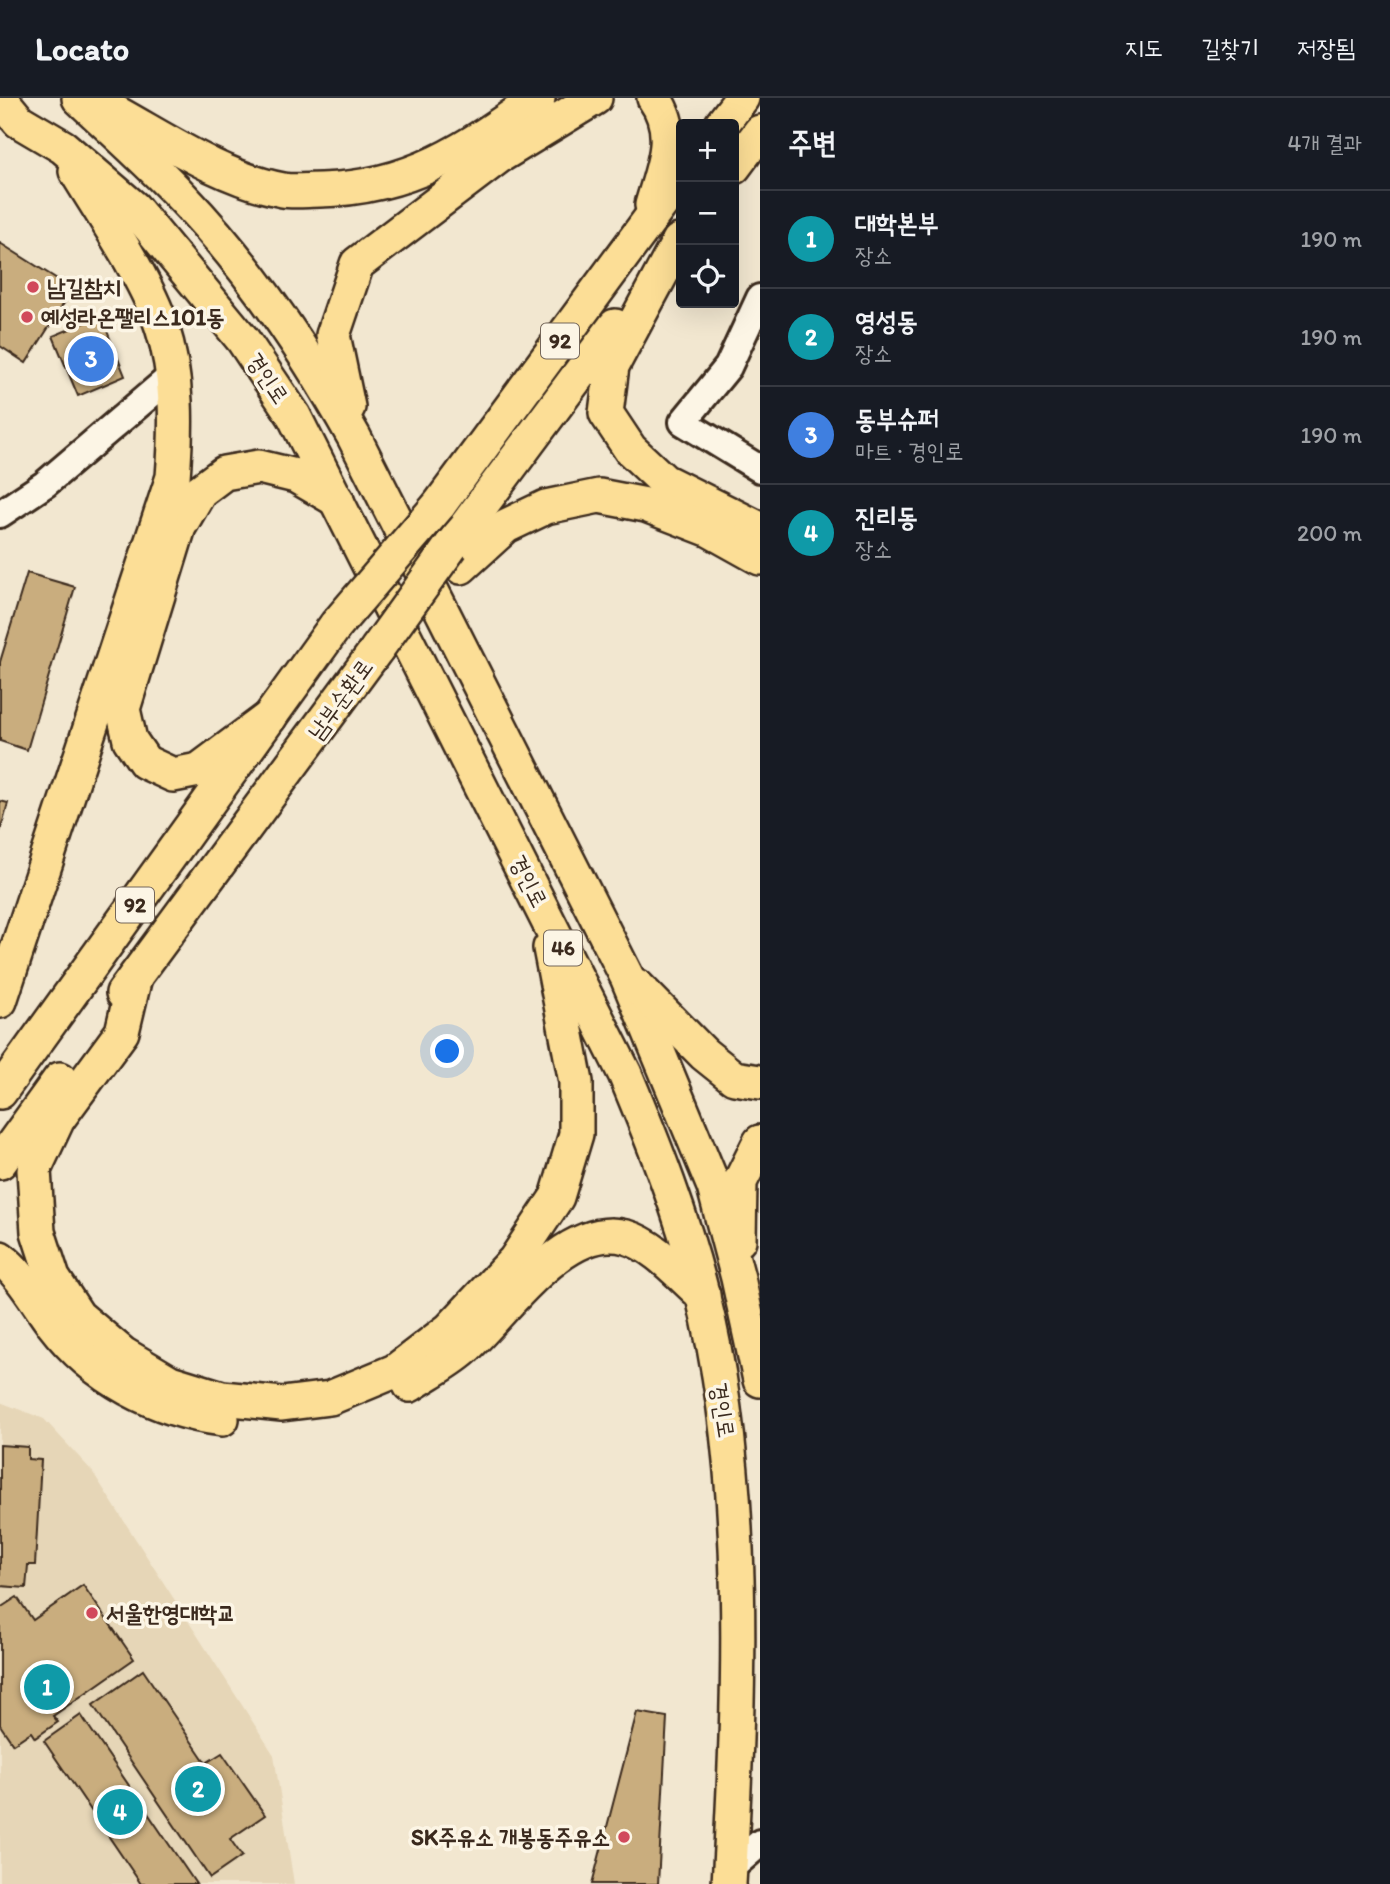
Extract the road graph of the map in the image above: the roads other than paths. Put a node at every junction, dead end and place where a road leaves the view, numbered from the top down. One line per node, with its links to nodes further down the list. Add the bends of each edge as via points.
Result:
1 (0, 98): 10 (main road, 경인로 / 46, via 19,121)
2 (79, 98): 18 (main road, 경인로 / 46, via 184,199 278,314)
3 (89, 98): 4 (main road, via 223,170 284,190 338,189 413,175 483,138)
4 (538, 98)
5 (595, 98): 18 (main road, via 498,157 357,264 333,335)
6 (654, 98): 13 (main road, via 668,120 668,148)
7 (742, 98): 8 (main road)
8 (726, 119)
9 (760, 132): 11 (main road)
10 (63, 147): 17 (main road, via 162,326); 20 (main road, 경인로 / 46, via 134,208 243,340 294,416)
11 (739, 160)
12 (677, 182): 13 (main road, 남부순환로 / 92)
13 (648, 221): 25 (main road, 남부순환로 / 92, bridge, via 439,505 336,625)
14 (676, 245): 23 (main road, 남부순환로 / 92)
15 (677, 245): 22 (main road, via 612,366 606,413 630,449 664,481)
16 (760, 298): 19 (street, via 728,367 684,422)
17 (173, 375): 21 (street, via 45,484); 29 (main road, via 177,426 173,477)
18 (354, 436): 28 (main road, 경인로 / 46)
19 (760, 468)
20 (337, 500): 25 (main road, via 296,476 259,467 225,473 200,491 179,527 123,709 130,740 145,762 173,775 199,770); 26 (main road, 경인로 / 46)
21 (0, 514)
22 (760, 529)
23 (456, 556): 24 (main road, via 546,508 599,496 646,505 708,529); 27 (main road, 남부순환로 / 92, bridge, via 377,649)
24 (760, 558)
25 (270, 717): 31 (main road, 남부순환로 / 92)
26 (541, 905): 27 (main road, via 576,1082 576,1134 557,1197 515,1259 450,1329 395,1371 330,1398 282,1404 222,1398 170,1382 123,1354 78,1316 53,1278 38,1232 34,1170 58,1119 122,1032); 36 (main road, 경인로 / 46, via 625,1074 668,1178)
27 (135, 977): 33 (main road, 남부순환로 / 92)
28 (627, 977): 30 (main road, via 704,1054 734,1077); 35 (main road, 경인로 / 46, via 714,1187)
29 (0, 1001)
30 (760, 1082)
31 (0, 1092)
32 (760, 1142): 35 (main road, via 740,1182)
33 (0, 1162)
34 (0, 1258): 36 (main road, via 100,1373 155,1403 217,1419 282,1426 338,1419 406,1388 463,1350 554,1256 591,1238 625,1236 656,1254)
35 (738, 1278): 37 (main road, 경인로 / 46)
36 (703, 1295): 39 (main road, 경인로 / 46, via 728,1436 737,1602)
37 (760, 1380)
38 (760, 1843): 39 (street)
39 (729, 1877)

